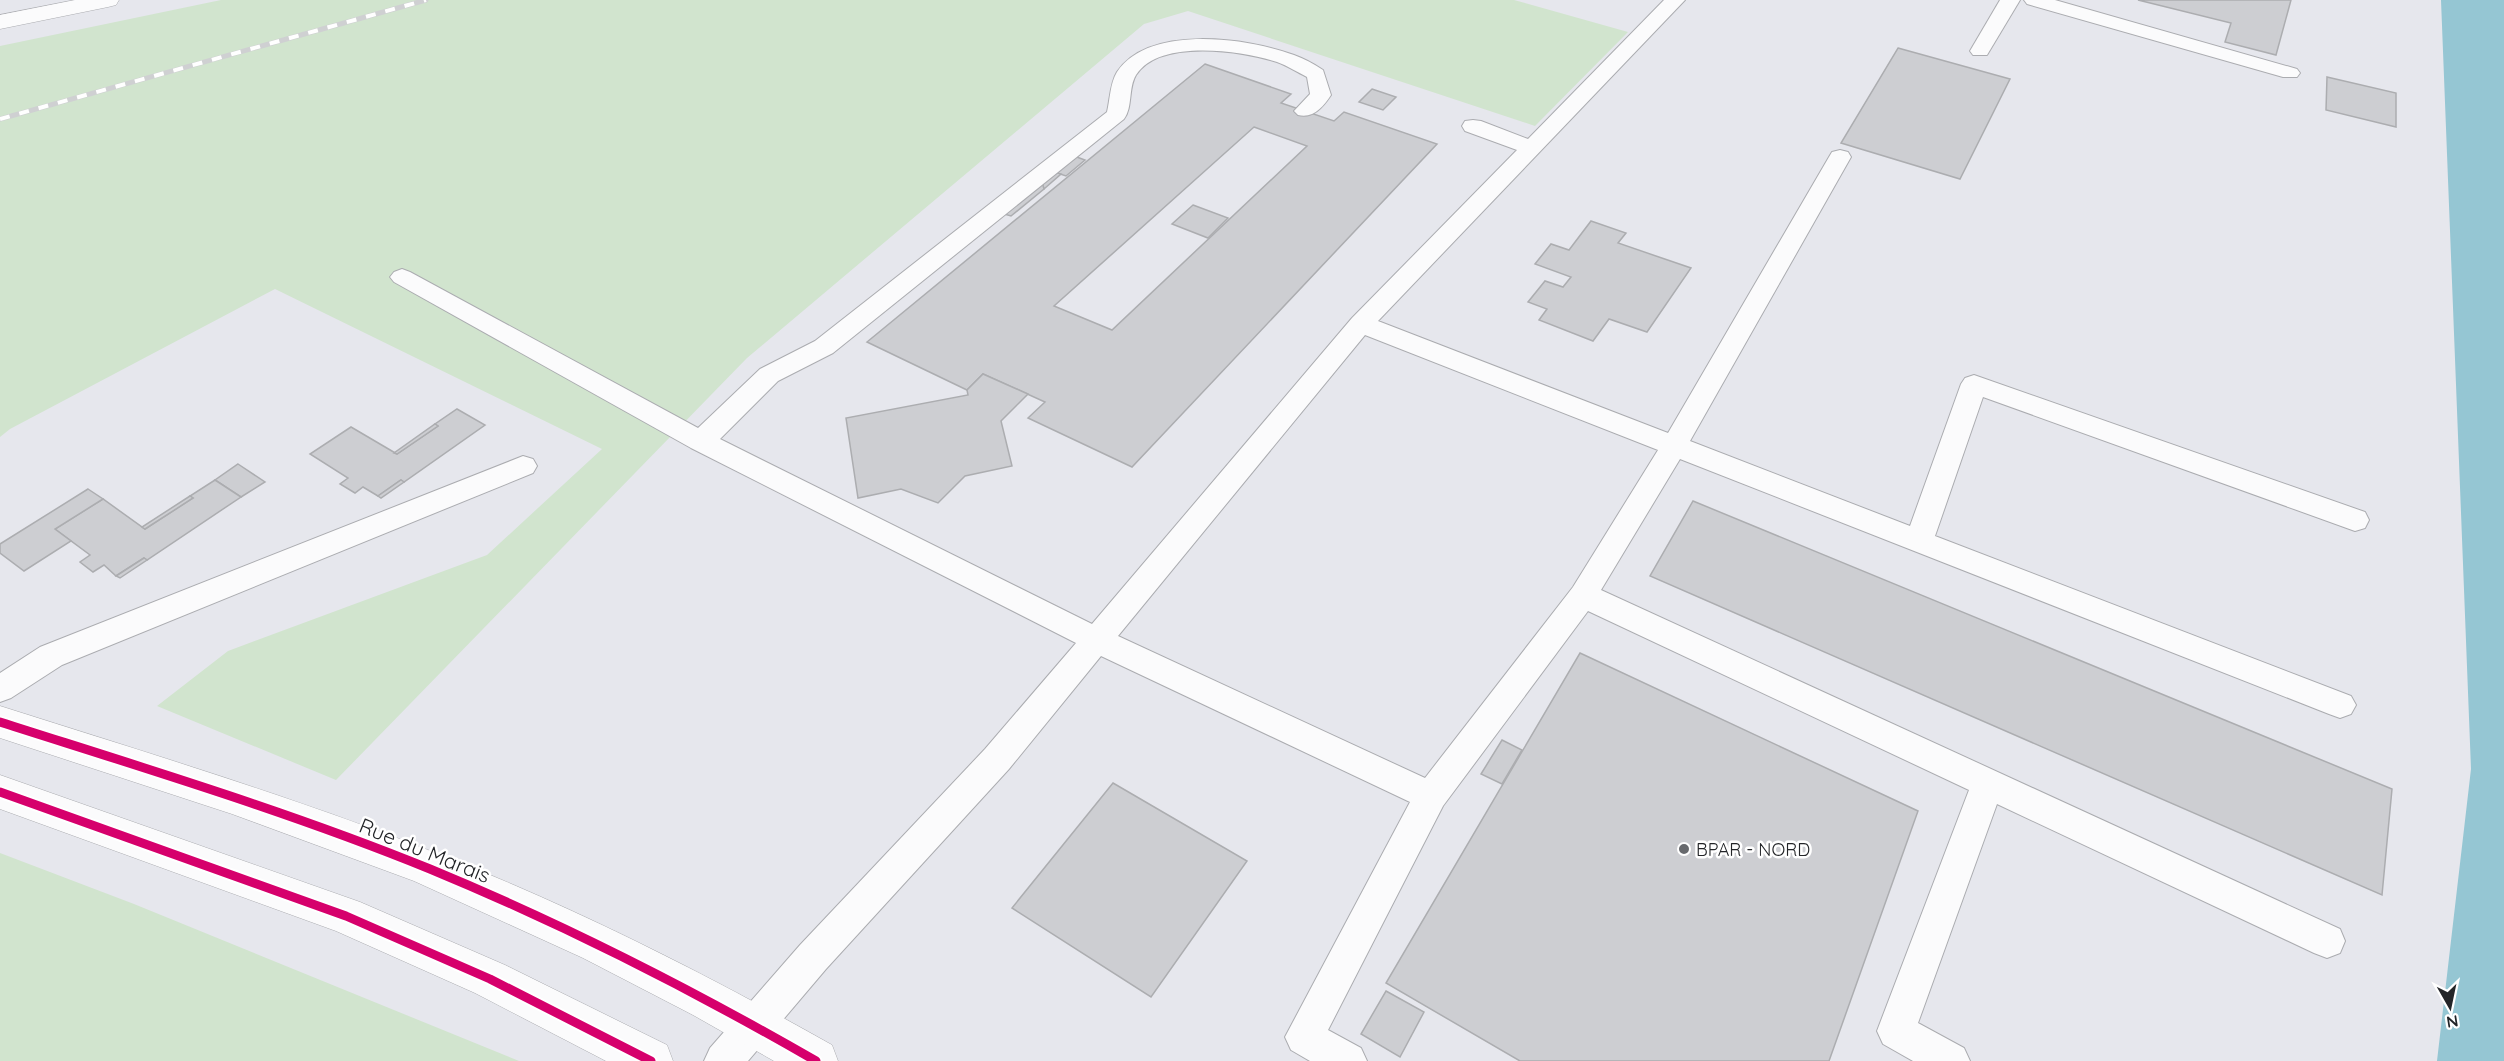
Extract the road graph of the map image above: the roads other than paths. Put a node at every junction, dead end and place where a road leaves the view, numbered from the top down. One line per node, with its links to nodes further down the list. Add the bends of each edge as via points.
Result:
1 (108, 0): 5 (main road)
2 (1675, 0): 10 (lane)
3 (2010, 0): 6 (lane)
4 (2034, 0): 7 (lane)
5 (0, 22)
6 (1980, 51)
7 (2290, 73)
8 (1305, 111): 14 (lane, via 1321,95 1316,74 1286,59 1197,45 1157,50 1125,75 1117,115 824,347 769,375)
9 (1473, 126): 10 (lane)
10 (1533, 148): 13 (lane)
11 (1840, 157): 15 (lane)
12 (402, 277): 14 (lane)
13 (1361, 324): 15 (lane); 20 (lane)
14 (701, 441): 20 (lane)
15 (1674, 446): 18 (lane); 19 (lane)
16 (523, 466): 21 (lane, via 51,656)
17 (2355, 520): 18 (lane, via 1974,384)
18 (1919, 541): 22 (lane)
19 (1583, 595): 24 (lane); 26 (lane)
20 (1097, 640): 26 (lane); 28 (lane, via 997,759)
21 (0, 689)
22 (2340, 705)
23 (0, 722): 28 (main road, Rue du Marais, via 373,847 563,927)
24 (1988, 784): 27 (lane); 33 (lane, via 1896,1031)
25 (0, 792): 29 (main road, via 346,916 490,979)
26 (1431, 796): 32 (lane, via 1304,1036)
27 (2327, 941)
28 (754, 1025): 30 (lane); 31 (main road, Rue du Marais)
29 (651, 1061)
30 (723, 1061)
31 (816, 1061)
32 (1348, 1061)
33 (1951, 1061)

